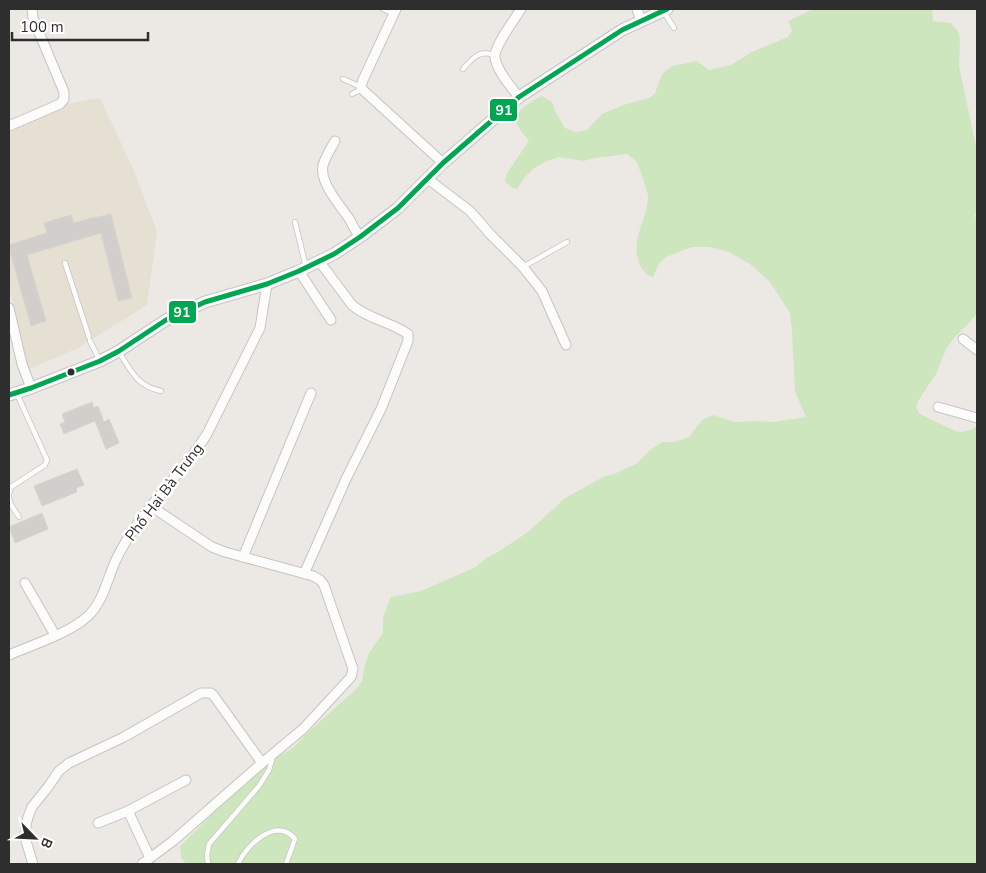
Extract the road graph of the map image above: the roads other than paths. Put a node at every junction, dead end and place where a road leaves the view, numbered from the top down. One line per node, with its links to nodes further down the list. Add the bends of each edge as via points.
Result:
1 (32, 9): 15 (street, via 64,99 60,104)
2 (383, 9): 6 (lane)
3 (521, 9): 9 (street, via 499,43)
4 (637, 9): 7 (street)
5 (665, 10): 7 (street); 8 (lane)
6 (395, 11): 12 (street)
7 (641, 21): 14 (street)
8 (674, 28)
9 (495, 56): 10 (lane, via 479,54); 14 (street, via 503,77)
10 (463, 69)
11 (343, 80): 12 (lane)
12 (362, 88): 13 (lane); 17 (street)
13 (352, 94)
14 (519, 97): 17 (street)
15 (9, 126)
16 (335, 140): 20 (street, via 323,167 325,179)
17 (443, 163): 18 (street)
18 (428, 179): 20 (street, via 398,208); 24 (street, via 470,211)
19 (295, 222): 25 (lane)
20 (360, 237): 22 (street)
21 (567, 242): 24 (lane)
22 (319, 261): 25 (street); 44 (street, via 356,309 400,328 408,334 408,341 381,408)
23 (65, 264): 33 (lane)
24 (523, 267): 30 (street, via 542,291)
25 (303, 269): 26 (street); 28 (street)
26 (267, 284): 31 (street, via 205,302 166,320); 41 (street, Phố Hai Bà Trưng, via 260,328 207,434)
27 (9, 308): 34 (street)
28 (331, 320)
29 (963, 339): 32 (street)
30 (566, 345)
31 (119, 350): 33 (street); 35 (lane, via 143,385)
32 (977, 350)
33 (100, 361): 34 (street)
34 (30, 388): 37 (street)
35 (161, 391)
36 (311, 393): 43 (street)
37 (12, 394): 40 (lane, via 47,460 45,465 10,488)
38 (938, 407): 39 (street)
39 (977, 418)
40 (9, 495): 42 (lane)
41 (152, 506): 43 (street, via 212,546); 46 (street, Phố Hai Bà Trưng, via 120,551 99,601 90,614)
42 (19, 517)
43 (243, 557): 44 (street)
44 (304, 574): 48 (street, via 324,585 353,674 303,729)
45 (25, 583): 46 (street)
46 (55, 636): 47 (street, Phố Hai Bà Trưng)
47 (9, 655)
48 (275, 752): 49 (street); 56 (lane, via 269,770 258,786 209,844)
49 (262, 763): 53 (street); 54 (street, via 214,696 201,692 59,771 28,817 26,841)
50 (186, 780): 51 (street)
51 (128, 812): 52 (street); 53 (street)
52 (98, 823)
53 (150, 858): 55 (street)
54 (33, 864)
55 (142, 864)
56 (208, 864)
57 (238, 864): 58 (lane, via 252,845 275,830 295,839)
58 (286, 864)

